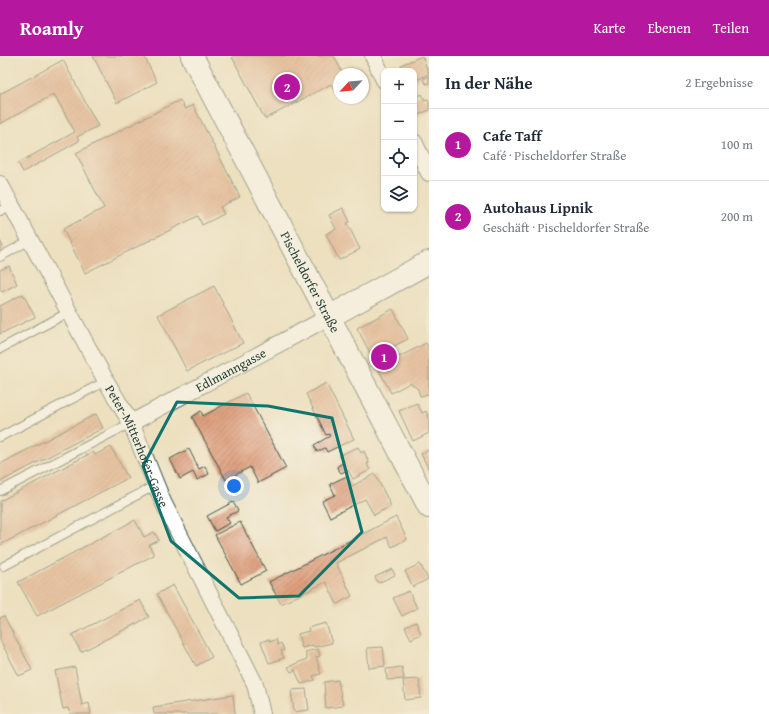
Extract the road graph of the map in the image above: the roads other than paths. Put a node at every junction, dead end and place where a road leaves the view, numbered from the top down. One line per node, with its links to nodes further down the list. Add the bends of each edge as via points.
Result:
1 (192, 56): 12 (main road, Pischeldorfer Straße)
2 (372, 56): 3 (street)
3 (381, 74)
4 (417, 148): 5 (street)
5 (429, 173)
6 (0, 184): 7 (street, Peter-Mitterhofer-Gasse)
7 (6, 208): 8 (street, Peter-Mitterhofer-Gasse)
8 (30, 240): 9 (lane); 11 (street, Peter-Mitterhofer-Gasse)
9 (0, 257)
10 (429, 262): 12 (main road)
11 (69, 312): 13 (lane); 14 (street, Peter-Mitterhofer-Gasse)
12 (329, 317): 15 (street, Edlmanngasse); 19 (main road, Pischeldorfer Straße)
13 (0, 349)
14 (106, 381): 15 (street, Peter-Mitterhofer-Gasse); 16 (lane)
15 (132, 423): 17 (street, Peter-Mitterhofer-Gasse); 18 (lane)
16 (0, 436)
17 (156, 485): 20 (lane); 21 (street, Peter-Mitterhofer-Gasse, via 255,684)
18 (0, 491)
19 (429, 507)
20 (4, 566)
21 (262, 714)

